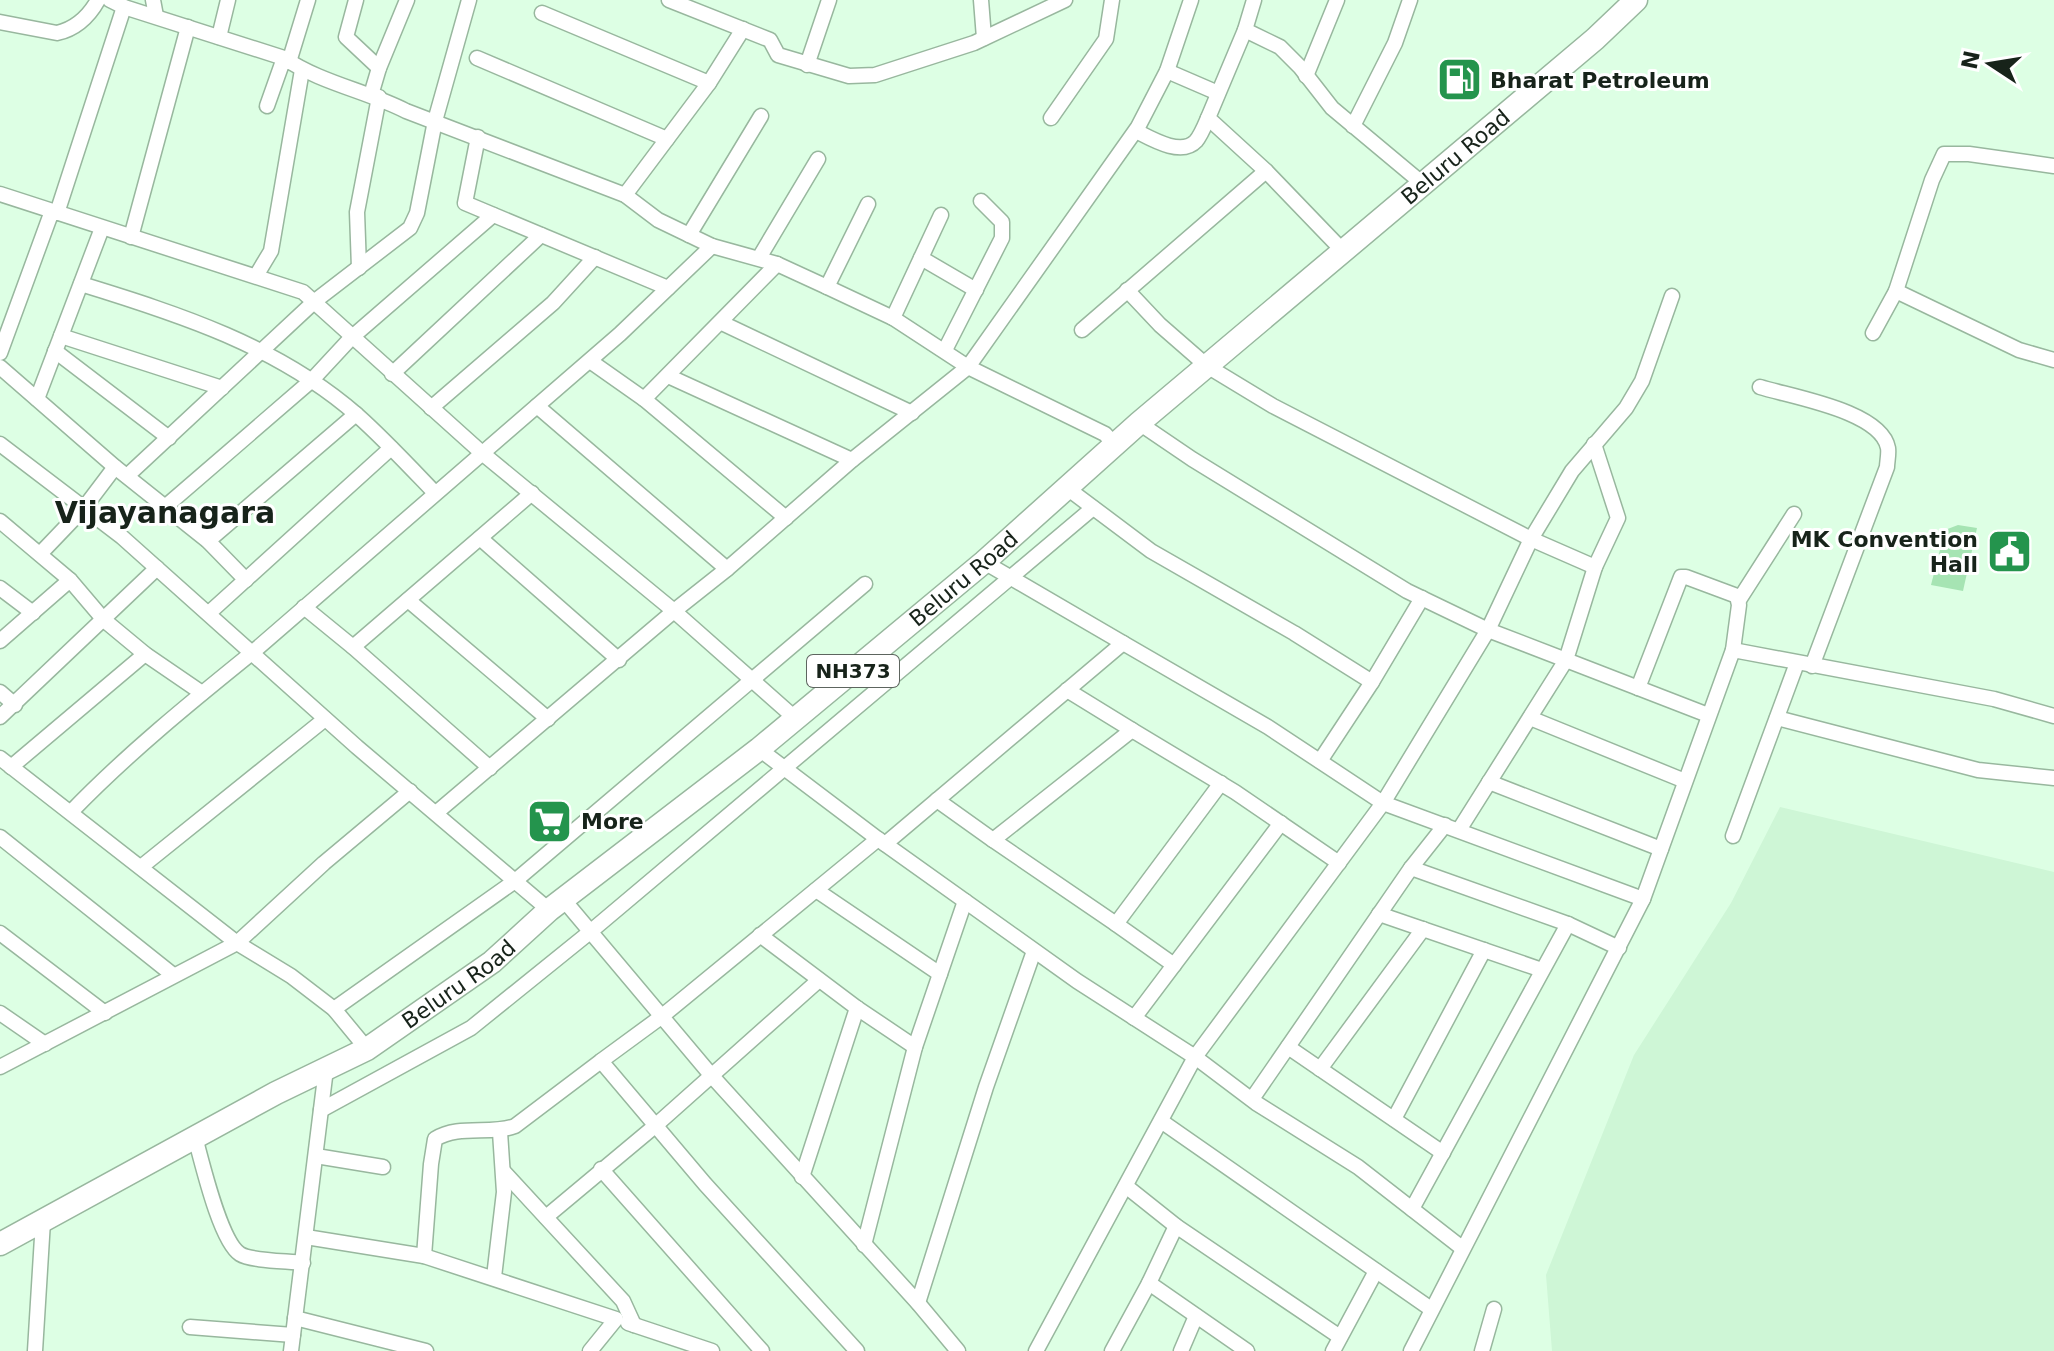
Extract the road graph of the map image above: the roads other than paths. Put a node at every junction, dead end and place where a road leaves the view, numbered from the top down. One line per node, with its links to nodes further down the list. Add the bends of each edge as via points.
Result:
1 (98, 0): 22 (street, via 67,31)
2 (110, 0): 19 (street)
3 (153, 0): 21 (street)
4 (228, 0): 26 (street)
5 (308, 0): 29 (street)
6 (356, 0): 31 (street, via 346,37)
7 (407, 0): 31 (street)
8 (469, 0): 42 (street)
9 (669, 0): 24 (street)
10 (829, 0): 30 (street)
11 (981, 0): 27 (street)
12 (1065, 0): 27 (street)
13 (1112, 0): 40 (street, via 1106,39)
14 (1191, 0): 33 (street)
15 (1254, 0): 25 (street)
16 (1337, 0): 34 (street)
17 (1410, 0): 43 (street, via 1395,43)
18 (1632, 1): 50 (highway, Beluru Road / NH373, via 1595,39)
19 (124, 7): 21 (street); 55 (street)
20 (542, 13): 35 (street)
21 (156, 16): 23 (street)
22 (0, 22)
23 (188, 27): 26 (street); 61 (street)
24 (743, 29): 30 (street, via 770,40 778,55); 35 (street)
25 (1245, 30): 34 (street, via 1280,47); 36 (street)
26 (219, 37): 29 (street)
27 (984, 38): 30 (street, via 875,75 849,76)
28 (477, 58): 46 (street)
29 (286, 60): 32 (street); 38 (street)
30 (807, 65)
31 (379, 68): 37 (street)
32 (302, 70): 37 (street); 69 (street, via 271,251)
33 (1167, 71): 36 (street); 44 (street)
34 (1306, 76): 43 (street)
35 (709, 83): 46 (street)
36 (1218, 93): 41 (street)
37 (375, 96): 42 (street); 68 (street, via 357,212)
38 (267, 106)
39 (761, 116): 60 (street)
40 (1051, 118)
41 (1208, 118): 44 (street, via 1197,140 1185,146 1160,143); 49 (street)
42 (435, 121): 45 (street); 68 (street, via 414,221)
43 (1353, 126): 50 (street)
44 (1136, 131): 92 (street)
45 (478, 137): 52 (street); 56 (street, via 465,203)
46 (667, 139): 52 (street)
47 (818, 159): 65 (street)
48 (2054, 166): 75 (street, via 1944,154)
49 (1266, 171): 63 (street); 74 (street)
50 (1423, 184): 63 (highway, Beluru Road / NH373)
51 (0, 195): 55 (street)
52 (625, 195): 60 (street)
53 (981, 201): 73 (street, via 1004,229)
54 (868, 204): 71 (street)
55 (55, 212): 58 (street); 87 (street)
56 (493, 215): 59 (street); 83 (street)
57 (941, 215): 66 (street)
58 (102, 228): 61 (street); 70 (street)
59 (541, 235): 64 (street); 93 (street)
60 (689, 235): 62 (street)
61 (131, 237): 69 (street)
62 (712, 246): 65 (street); 72 (street)
63 (1343, 251): 90 (highway, Beluru Road / NH373)
64 (595, 257): 72 (street); 101 (street, via 553,303)
65 (759, 258): 67 (street)
66 (921, 258): 73 (street); 78 (street)
67 (777, 264): 71 (street); 79 (street)
68 (359, 268): 77 (street)
69 (256, 276): 77 (street)
70 (81, 284): 82 (street); 84 (street)
71 (827, 287): 78 (street)
72 (668, 288): 89 (street)
73 (976, 290): 85 (street)
74 (1127, 290): 80 (street); 90 (street)
75 (1896, 291): 81 (street); 88 (street, via 2019,350)
76 (1672, 296): 107 (street, via 1642,381)
77 (315, 301): 83 (street); 84 (street)
78 (893, 318): 85 (street)
79 (722, 323): 94 (street); 102 (street)
80 (1082, 330)
81 (1873, 333)
82 (61, 336): 86 (street); 97 (street)
83 (351, 338): 93 (street); 95 (street)
84 (263, 350): 95 (street); 97 (street)
85 (945, 350): 92 (street)
86 (55, 351): 98 (street); 105 (street)
87 (0, 353)
88 (2054, 360)
89 (590, 361): 99 (street); 100 (street)
90 (1207, 366): 104 (highway, Beluru Road / NH373); 123 (street, via 1273,406)
91 (0, 367): 98 (street)
92 (968, 367): 102 (street); 108 (street, via 1105,434)
93 (392, 374): 101 (street)
94 (668, 376): 99 (street); 111 (street)
95 (312, 380): 103 (street); 116 (street)
96 (1760, 387): 152 (street, via 1865,420 1888,448 1887,467)
97 (222, 388): 105 (street)
98 (37, 399): 112 (street)
99 (644, 399): 120 (street)
100 (537, 406): 110 (street); 129 (street)
101 (431, 408): 110 (street)
102 (912, 413): 111 (street)
103 (356, 414): 109 (street); 124 (street)
104 (1139, 423): 108 (highway, Beluru Road / NH373); 135 (street)
105 (169, 438): 112 (street)
106 (0, 444): 117 (street)
107 (1594, 444): 123 (street); 127 (street, via 1618,518)
108 (1115, 445): 113 (highway, Beluru Road / NH373)
109 (391, 448): 114 (street); 132 (street)
110 (482, 453): 114 (street); 115 (street)
111 (852, 460): 120 (street)
112 (121, 472): 116 (street); 117 (street)
113 (1067, 488): 118 (street); 126 (highway, Beluru Road / NH373)
114 (435, 493): 138 (street)
115 (532, 493): 122 (street); 139 (street)
116 (165, 507): 124 (street)
117 (84, 508): 125 (street); 128 (street)
118 (1093, 508): 130 (street); 154 (street, via 1151,551)
119 (1794, 514): 137 (street)
120 (786, 518): 129 (street)
121 (0, 521): 125 (street)
122 (480, 538): 136 (street); 150 (street)
123 (1531, 539): 127 (street); 143 (street)
124 (208, 541): 132 (street)
125 (40, 554): 131 (street)
126 (984, 562): 130 (street); 167 (highway, Beluru Road / NH373)
127 (1595, 567): 151 (street)
128 (157, 568): 141 (street); 142 (street)
129 (727, 569): 139 (street)
130 (1010, 577): 145 (street); 172 (street)
131 (70, 580): 140 (street); 142 (street)
132 (246, 580): 141 (street)
133 (865, 584): 153 (street)
134 (0, 588): 140 (street)
135 (1422, 598): 143 (street); 154 (street)
136 (408, 600): 146 (street); 166 (street)
137 (1739, 600): 147 (street); 155 (street, via 1681,577)
138 (304, 607): 146 (street); 148 (street)
139 (674, 611): 150 (street); 153 (street)
140 (33, 613): 144 (street)
141 (209, 613): 148 (street)
142 (104, 620): 149 (street); 159 (street)
143 (1488, 630): 151 (street); 180 (street)
144 (0, 641)
145 (1123, 643): 156 (street); 170 (street)
146 (353, 647): 173 (street)
147 (1733, 650): 152 (street); 160 (street)
148 (253, 652): 158 (street); 165 (street)
149 (145, 654): 158 (street); 171 (street)
150 (619, 660): 166 (street)
151 (1566, 660): 155 (street); 163 (street)
152 (1804, 665): 161 (street, via 1994,699); 164 (street)
153 (754, 680): 167 (street); 193 (street)
154 (1372, 682): 170 (street)
155 (1638, 688): 160 (street)
156 (1067, 690): 168 (street); 179 (street)
157 (0, 692): 159 (street)
158 (202, 693): 181 (street)
159 (15, 705): 162 (street)
160 (1708, 715): 175 (street)
161 (2054, 716)
162 (0, 717)
163 (1530, 718): 175 (street); 176 (street)
164 (1777, 718): 174 (street, via 1978,770); 185 (street)
165 (325, 719): 178 (street); 191 (street)
166 (548, 719): 173 (street)
167 (796, 719): 169 (highway, Beluru Road / NH373)
168 (1132, 730): 177 (street); 187 (street)
169 (759, 749): 172 (street); 197 (highway, Beluru Road / NH373)
170 (1320, 761): 180 (street)
171 (6, 763): 181 (street)
172 (783, 767): 188 (street); 202 (street)
173 (490, 768): 182 (street)
174 (2054, 778)
175 (1685, 781): 189 (street)
176 (1489, 782): 184 (street); 189 (street)
177 (1221, 783): 183 (street); 199 (street)
178 (410, 791): 182 (street); 205 (street)
179 (937, 800): 187 (street); 188 (street)
180 (1383, 803): 184 (street); 190 (street)
181 (71, 812): 191 (street)
182 (436, 813): 193 (street)
183 (1281, 823): 190 (street); 209 (street)
184 (1452, 827): 192 (street); 195 (street)
185 (1733, 836)
186 (0, 837): 212 (street)
187 (993, 840): 199 (street)
188 (881, 841): 194 (street); 196 (street)
189 (1661, 849): 195 (street)
190 (1339, 863): 224 (street)
191 (141, 867): 205 (street)
192 (1411, 868): 198 (street); 200 (street)
193 (515, 881): 197 (street); 215 (street)
194 (816, 890): 204 (street); 211 (street)
195 (1643, 899): 206 (street)
196 (965, 901): 208 (street); 211 (street)
197 (556, 905): 202 (street); 223 (highway, Beluru Road / NH373, via 492,962)
198 (1379, 914): 201 (street); 222 (street)
199 (1116, 924): 209 (street)
200 (1568, 924): 206 (street); 210 (street)
201 (1423, 929): 207 (street); 228 (street)
202 (590, 932): 218 (street); 231 (street, via 471,1028)
203 (0, 933): 217 (street)
204 (760, 935): 213 (street); 218 (street)
205 (237, 943): 212 (street); 215 (street)
206 (1619, 948): 251 (street)
207 (1484, 950): 210 (street); 232 (street)
208 (1034, 951): 219 (street); 257 (street)
209 (1174, 965): 219 (street)
210 (1542, 970): 237 (street)
211 (940, 974): 221 (street)
212 (173, 975): 217 (street)
213 (819, 980): 214 (street); 229 (street)
214 (857, 1008): 221 (street); 242 (street)
215 (334, 1009): 223 (street)
216 (0, 1013): 220 (street)
217 (105, 1013): 220 (street)
218 (661, 1017): 225 (street); 229 (street)
219 (1134, 1018): 224 (street)
220 (45, 1044): 226 (street)
221 (915, 1047): 250 (street)
222 (1288, 1047): 228 (street); 230 (street)
223 (367, 1049): 227 (highway, Beluru Road / NH373)
224 (1195, 1057): 230 (street); 233 (street)
225 (601, 1061): 234 (street); 235 (street)
226 (0, 1067)
227 (326, 1069): 231 (street); 236 (highway, Beluru Road / NH373)
228 (1320, 1069): 232 (street)
229 (711, 1075): 234 (street); 242 (street)
230 (1252, 1099): 244 (street, via 1358,1167)
231 (321, 1110): 238 (street)
232 (1394, 1119): 237 (street)
233 (1161, 1121): 243 (street); 254 (street)
234 (655, 1126): 240 (street); 273 (street)
235 (500, 1132): 241 (street); 252 (street, via 461,1131 435,1139)
236 (195, 1137): 246 (highway, Beluru Road / NH373); 253 (street, via 218,1217 235,1249 245,1256)
237 (1443, 1153): 244 (street)
238 (316, 1156): 239 (street); 248 (street)
239 (383, 1167)
240 (601, 1169): 245 (street); 272 (street)
241 (504, 1172): 245 (street); 255 (street)
242 (802, 1177): 250 (street)
243 (1127, 1187): 247 (street); 275 (street)
244 (1412, 1209): 251 (street)
245 (546, 1217): 263 (street, via 623,1301)
246 (43, 1221): 249 (highway, Beluru Road / NH373); 267 (street)
247 (1176, 1226): 256 (street); 266 (street)
248 (306, 1237): 252 (street); 253 (street)
249 (0, 1244)
250 (864, 1245): 257 (street)
251 (1462, 1248): 258 (street)
252 (424, 1256): 255 (street)
253 (303, 1263): 261 (street)
254 (1376, 1271): 258 (street); 266 (street)
255 (494, 1277): 262 (street)
256 (1149, 1283): 260 (street); 276 (street)
257 (918, 1303): 274 (street)
258 (1431, 1309): 279 (street)
259 (1494, 1309): 280 (street)
260 (1196, 1316): 277 (street); 278 (street)
261 (295, 1318): 265 (street); 269 (street)
262 (616, 1319): 263 (street); 270 (street)
263 (634, 1325): 271 (street)
264 (190, 1327): 265 (street)
265 (293, 1335): 268 (street)
266 (1336, 1344)
267 (35, 1351)
268 (291, 1351)
269 (426, 1351)
270 (590, 1351)
271 (711, 1351)
272 (762, 1351)
273 (857, 1351)
274 (958, 1351)
275 (1036, 1351)
276 (1112, 1351)
277 (1181, 1351)
278 (1247, 1351)
279 (1411, 1351)
280 (1482, 1351)

